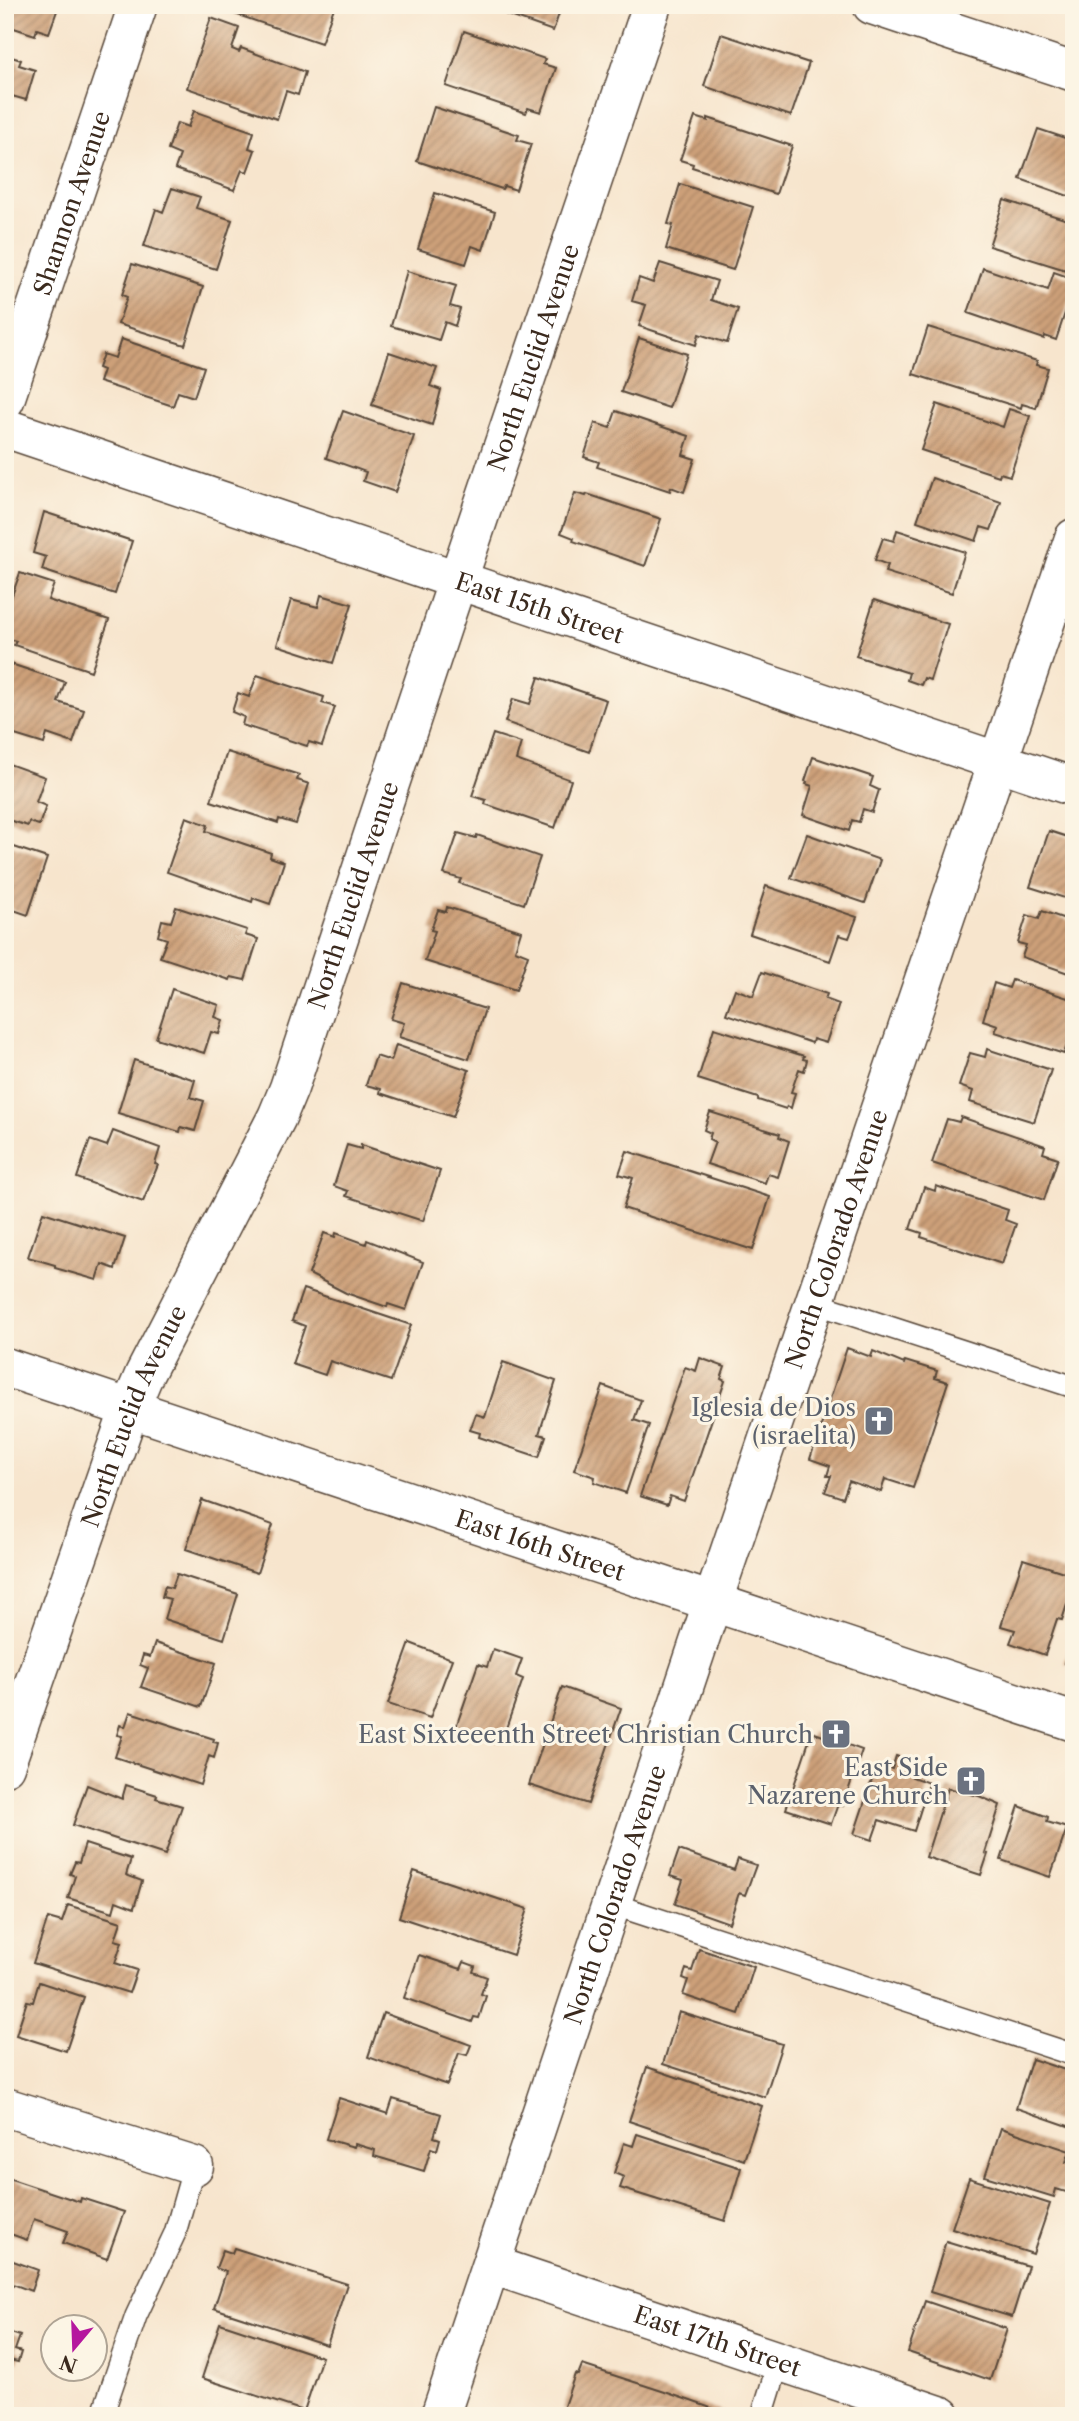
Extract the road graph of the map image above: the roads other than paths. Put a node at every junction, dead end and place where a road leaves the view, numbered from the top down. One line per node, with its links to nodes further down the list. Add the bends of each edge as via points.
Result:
1 (138, 5): 5 (street, Shannon Avenue)
2 (652, 5): 8 (street, North Euclid Avenue)
3 (872, 5): 4 (street)
4 (1074, 72)
5 (5, 400)
6 (5, 428): 8 (street, East 15th Street)
7 (1074, 538): 9 (street, North Colorado Avenue)
8 (458, 579): 9 (street, East 15th Street); 14 (street, North Euclid Avenue, via 289,1088)
9 (998, 761): 10 (street, East 15th Street); 11 (street, North Colorado Avenue)
10 (1074, 787)
11 (815, 1303): 13 (lane); 15 (street, North Colorado Avenue)
12 (5, 1367): 14 (street, East 16th Street)
13 (1074, 1387)
14 (130, 1408): 15 (street, East 16th Street); 17 (street, North Euclid Avenue)
15 (713, 1602): 16 (street, East 16th Street); 18 (street, North Colorado Avenue)
16 (1074, 1722)
17 (5, 1766)
18 (612, 1904): 19 (lane); 22 (street, North Colorado Avenue)
19 (1074, 2054)
20 (5, 2107): 21 (street)
21 (194, 2166): 24 (lane, via 175,2233 136,2316)
22 (492, 2265): 23 (street, East 17th Street); 25 (street, North Colorado Avenue)
23 (779, 2361): 26 (lane); 27 (street, East 17th Street)
24 (102, 2416)
25 (440, 2416)
26 (762, 2416)
27 (942, 2416)

